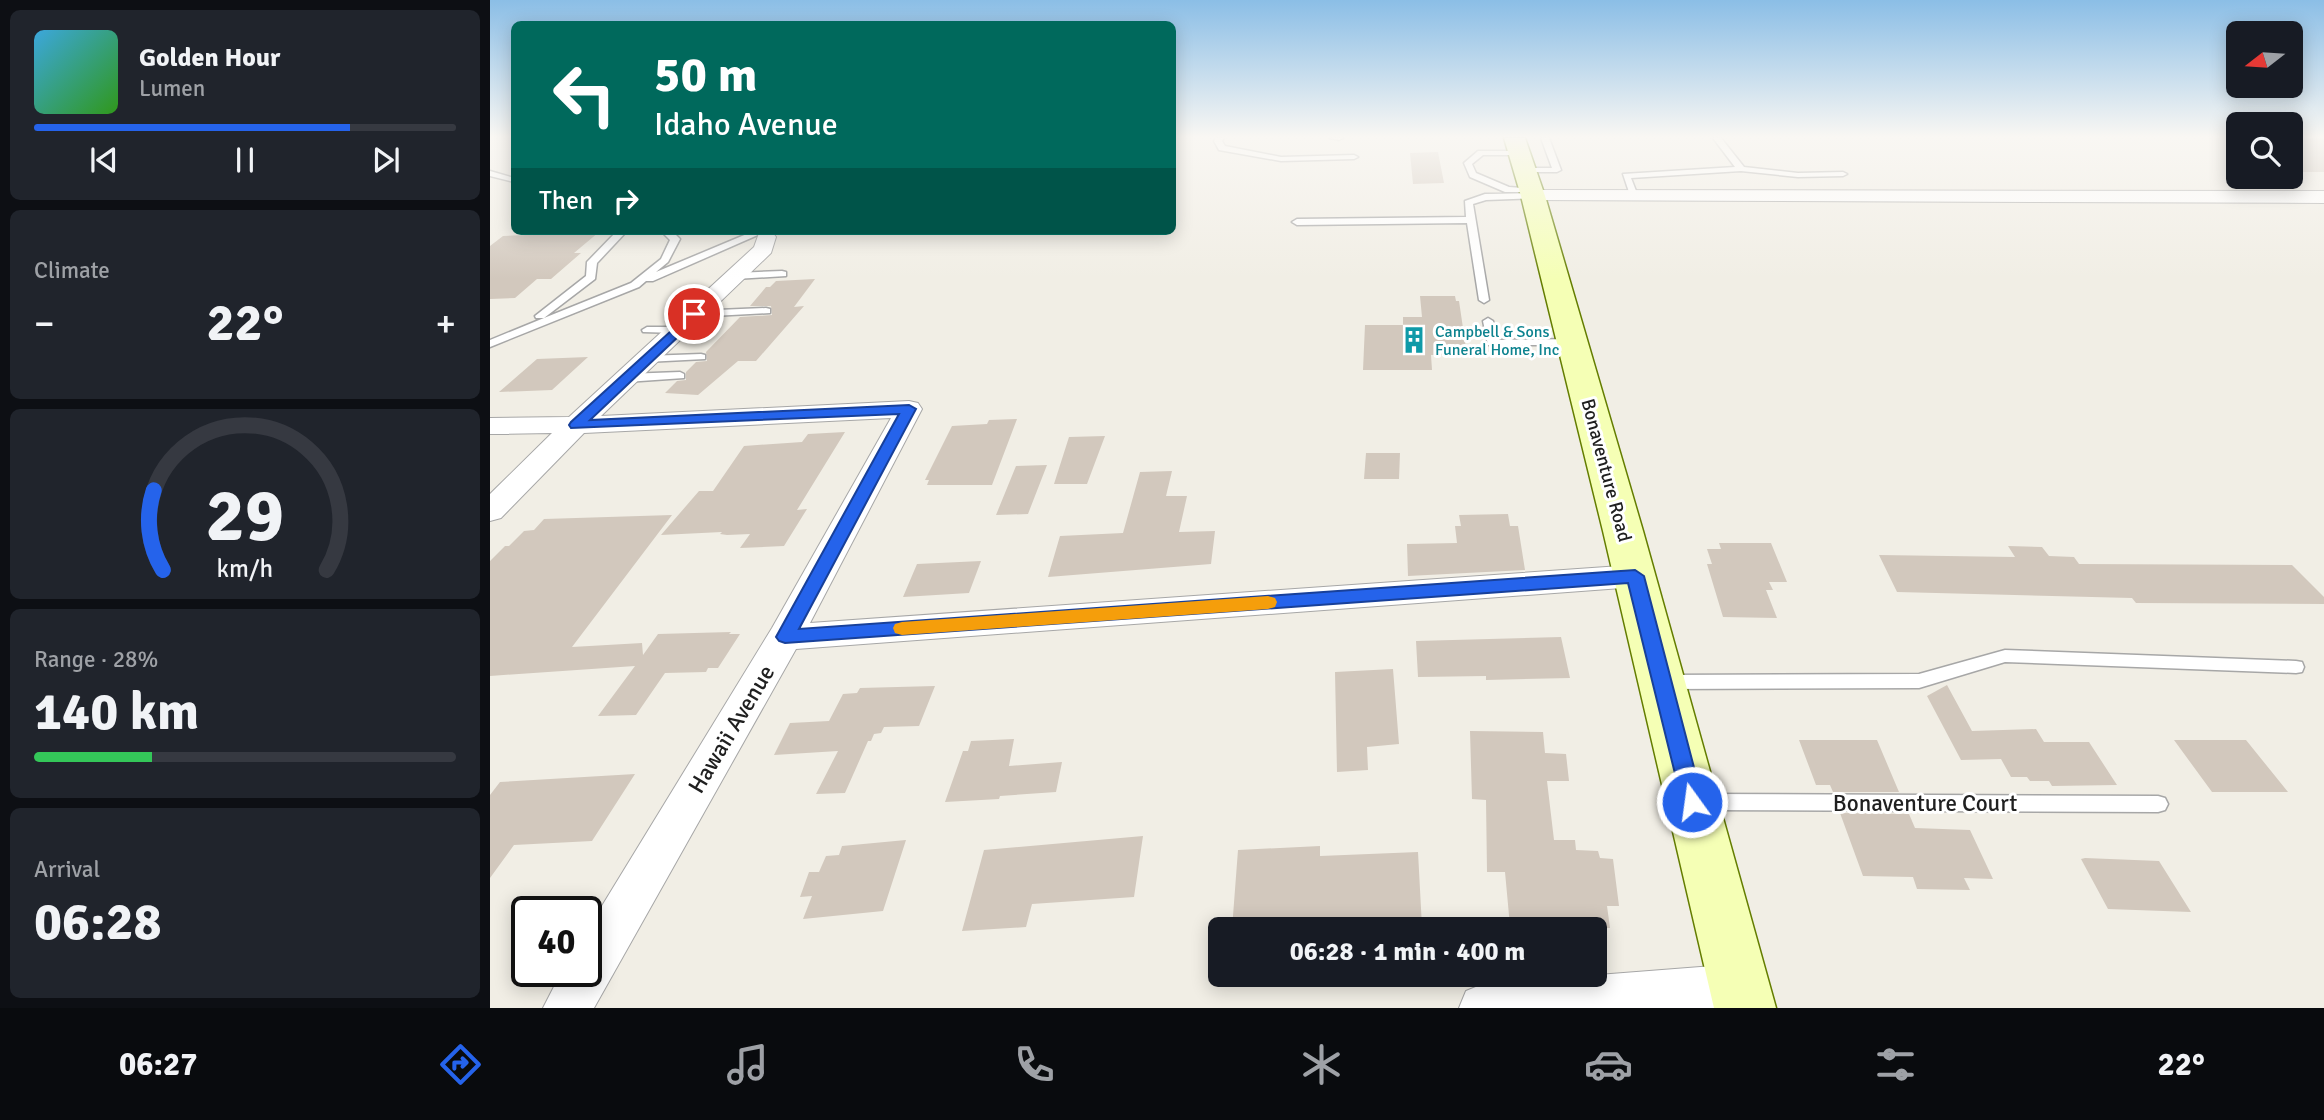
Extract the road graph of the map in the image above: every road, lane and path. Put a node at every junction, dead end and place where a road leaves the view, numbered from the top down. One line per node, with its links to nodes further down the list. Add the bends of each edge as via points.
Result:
1 (1495, 185): 3 (lane, via 1508,190)
2 (1497, 185): 9 (lane, via 1468,203)
3 (1512, 185)
4 (1529, 185): 23 (street, Bonaventure Road)
5 (1587, 185): 7 (street)
6 (1629, 185): 7 (lane)
7 (1634, 197): 8 (street)
8 (2324, 197)
9 (1471, 220): 10 (lane); 18 (lane)
10 (1297, 222)
11 (618, 235): 24 (lane, via 592,262 591,277 583,285 546,313)
12 (670, 235): 17 (lane, via 675,239 671,252)
13 (761, 235): 17 (lane)
14 (764, 235): 16 (street, via 764,249)
15 (782, 274): 16 (lane)
16 (735, 276): 21 (street)
17 (635, 285): 24 (lane)
18 (1484, 300)
19 (766, 311): 21 (lane)
20 (1488, 321): 23 (lane, via 1492,343)
21 (686, 322): 22 (lane); 26 (street)
22 (647, 330)
23 (1573, 342): 32 (street, Bonaventure Road)
24 (490, 344)
25 (701, 357): 26 (lane)
26 (646, 359): 28 (street)
27 (680, 376): 28 (lane)
28 (626, 378): 29 (street)
29 (576, 425): 30 (street); 31 (street); 33 (street, Hawaii Avenue, via 909,409)
30 (490, 426)
31 (490, 511)
32 (1635, 576): 33 (street); 35 (street, Bonaventure Road)
33 (785, 637): 39 (street, Hawaii Avenue)
34 (2296, 667): 35 (lane, via 2005,656 1919,681)
35 (1662, 682): 36 (street, Bonaventure Road)
36 (1692, 802): 37 (lane, Bonaventure Court); 38 (street, Bonaventure Road)
37 (2158, 804)
38 (1742, 998): 40 (street)
39 (567, 1008)
40 (1483, 1008)

